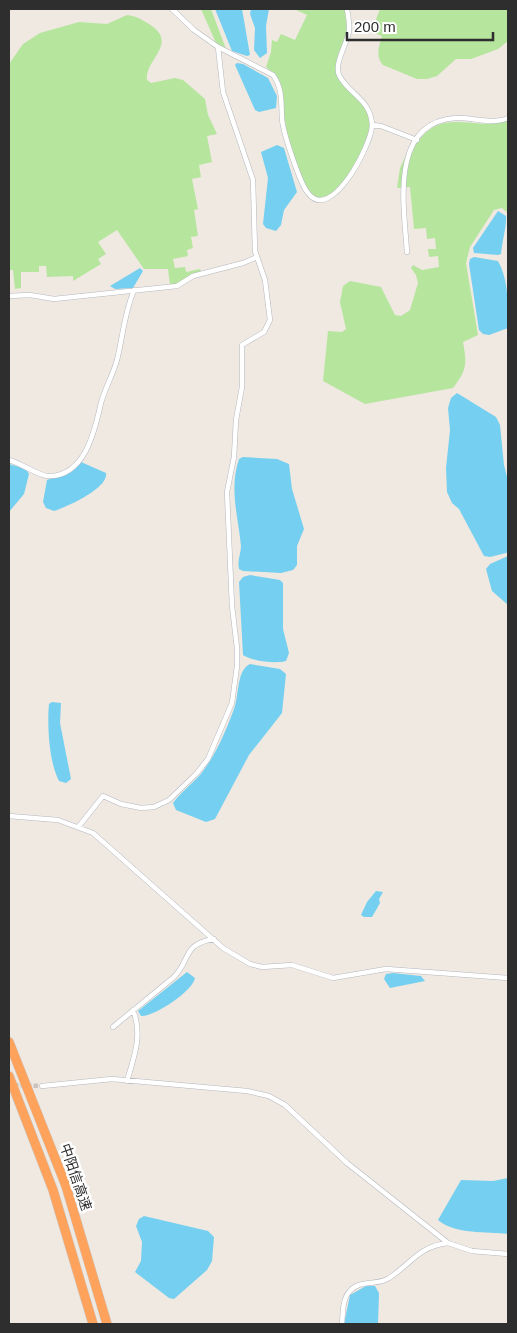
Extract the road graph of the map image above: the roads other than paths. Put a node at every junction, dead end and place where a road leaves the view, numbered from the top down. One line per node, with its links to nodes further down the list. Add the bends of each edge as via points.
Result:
1 (172, 9): 3 (street)
2 (347, 9): 5 (street, via 349,30 338,72 364,102)
3 (218, 48): 5 (street, via 271,73 276,79 282,96 285,138 306,190 313,198 328,198 345,186 361,157); 8 (street, via 223,92 253,180)
4 (508, 118): 6 (street, via 496,121 448,119 427,128)
5 (372, 125): 6 (street)
6 (417, 140): 7 (street, via 405,164 402,179)
7 (407, 252)
8 (257, 257): 9 (street, via 193,276 177,286); 13 (street, via 270,320 264,332 242,345 242,387 234,457 228,480 232,606 237,648 232,703 208,759 169,800 154,807 141,808 103,796)
9 (134, 290): 10 (street, via 54,299); 11 (street, via 125,314 116,363 91,443 82,457 63,472 47,476)
10 (9, 296)
11 (9, 460)
12 (9, 816): 13 (street, via 52,819)
13 (79, 826): 14 (street, via 106,842)
14 (214, 939): 15 (street, via 236,958 250,964 292,965 332,978 397,969); 16 (street, via 189,950 181,970)
15 (508, 978)
16 (134, 1010): 17 (street); 20 (street, via 139,1034)
17 (113, 1027)
18 (9, 1042): 25 (highway, 中阳信高速, via 66,1186)
19 (9, 1076): 24 (highway, 中阳信高速, via 53,1190)
20 (127, 1081): 21 (street, via 96,1080); 22 (street, via 247,1091 274,1098 347,1163)
21 (42, 1086)
22 (448, 1243): 23 (street, via 472,1251); 26 (street, via 421,1252 388,1280 352,1288 345,1300)
23 (508, 1254)
24 (93, 1324)
25 (107, 1324)
26 (342, 1324)

